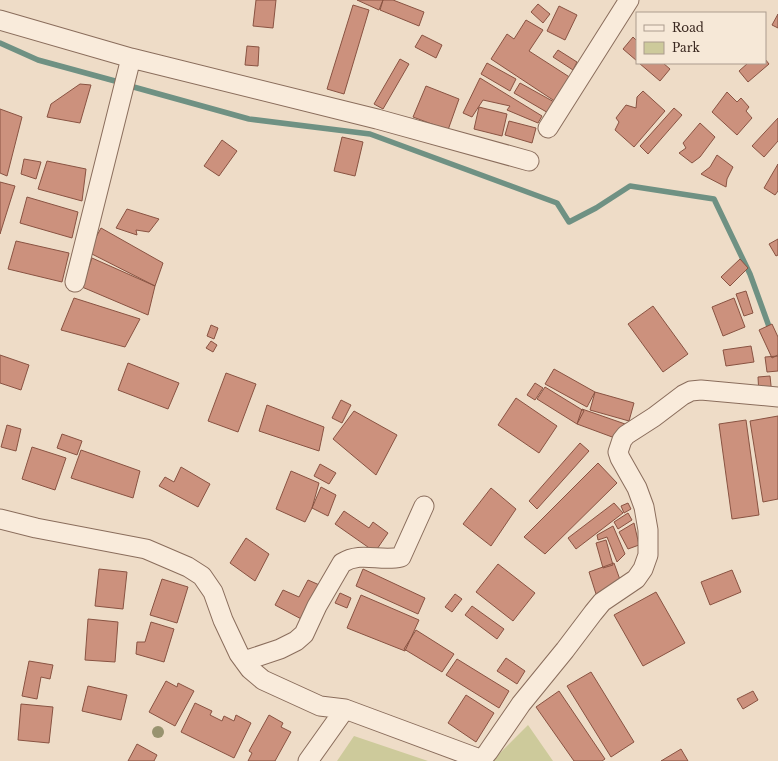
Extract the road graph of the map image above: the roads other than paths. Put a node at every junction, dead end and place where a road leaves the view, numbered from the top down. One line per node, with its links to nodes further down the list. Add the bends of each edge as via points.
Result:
1 (629, 0): 4 (street)
2 (0, 20): 3 (street)
3 (131, 58): 5 (street, via 377,118); 6 (street)
4 (548, 128)
5 (529, 161)
6 (75, 282)
7 (778, 397): 11 (street, via 691,391 626,435 618,452 644,507 648,530 648,555 643,570 636,579 602,602 520,704 482,758)
8 (424, 506): 10 (street, via 401,557 390,559 358,556 342,563 304,634 280,649)
9 (0, 519): 10 (street, via 146,549 188,567 202,576 213,592 223,620)
10 (244, 661): 11 (street, via 263,680 320,706)
11 (345, 709): 12 (street)
12 (308, 761)

